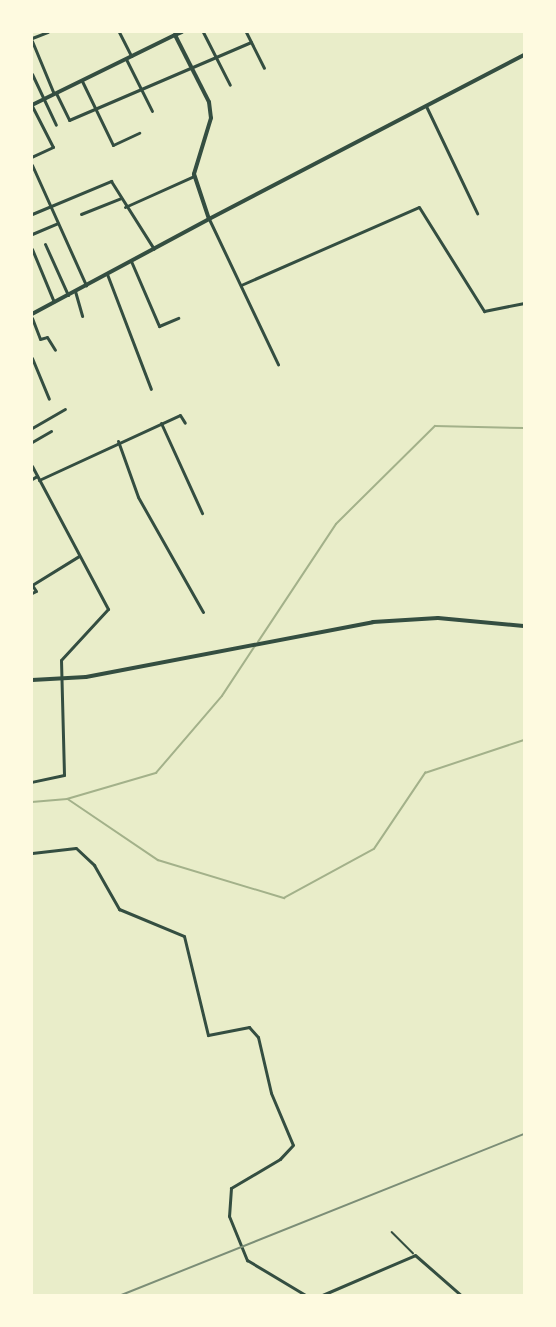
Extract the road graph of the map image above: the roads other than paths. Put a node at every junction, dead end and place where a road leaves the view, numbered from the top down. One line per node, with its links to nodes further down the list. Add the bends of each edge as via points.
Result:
1 (48, 32): 7 (street)
2 (119, 32): 10 (street)
3 (182, 32): 6 (main road)
4 (203, 32): 11 (street)
5 (246, 32): 8 (street)
6 (175, 35): 10 (main road); 13 (main road)
7 (32, 40): 19 (street)
8 (251, 42): 11 (street); 14 (street)
9 (525, 55): 22 (main road)
10 (131, 56): 12 (main road)
11 (216, 57): 13 (street); 17 (street)
12 (126, 59): 16 (main road); 18 (street)
13 (192, 67): 18 (street); 29 (main road, via 211,118)
14 (264, 68)
15 (32, 74): 20 (street)
16 (82, 80): 19 (main road); 23 (street)
17 (230, 85)
18 (141, 89): 23 (street); 24 (street)
19 (55, 94): 20 (main road); 23 (street, via 69,120)
20 (43, 99): 21 (main road); 25 (street)
21 (32, 105): 27 (street, via 53,147)
22 (426, 105): 33 (street); 36 (main road)
23 (96, 109): 26 (street, via 113,145)
24 (152, 111)
25 (56, 125)
26 (139, 133)
27 (32, 157)
28 (32, 165): 31 (street)
29 (195, 176): 32 (street); 36 (main road)
30 (121, 198): 31 (street, via 111,181); 32 (street); 35 (street)
31 (50, 206): 34 (street); 37 (street)
32 (125, 207): 41 (street)
33 (477, 213)
34 (32, 214)
35 (81, 214)
36 (209, 219): 41 (main road); 45 (street)
37 (58, 223): 38 (street); 44 (street)
38 (32, 234)
39 (45, 244): 47 (street)
40 (32, 249): 48 (street)
41 (154, 249): 42 (main road)
42 (131, 261): 43 (main road); 52 (street, via 159,326)
43 (107, 274): 44 (main road); 56 (street)
44 (86, 285): 46 (main road)
45 (241, 285): 49 (street, via 419,207 484,311); 55 (street)
46 (75, 291): 47 (main road); 51 (street)
47 (68, 295): 48 (main road)
48 (54, 302): 50 (main road)
49 (525, 303)
50 (32, 316): 53 (street, via 40,339 47,337)
51 (82, 316)
52 (178, 318)
53 (55, 350)
54 (32, 358): 57 (street)
55 (278, 364)
56 (151, 389)
57 (49, 399)
58 (65, 410): 61 (street)
59 (161, 423): 60 (street, via 180,415); 63 (street); 68 (street)
60 (185, 423)
61 (32, 426)
62 (51, 431): 64 (street)
63 (118, 441): 66 (street); 71 (street, via 138,497)
64 (32, 442)
65 (32, 466): 66 (street)
66 (38, 478): 67 (street); 69 (street)
67 (32, 479)
68 (202, 513)
69 (80, 556): 70 (street, via 32,585 36,591); 74 (street, via 108,609 61,660)
70 (32, 593)
71 (203, 612)
72 (525, 626): 74 (main road, via 406,619)
73 (32, 680): 74 (main road)
74 (63, 681): 75 (street, via 64,775)
75 (32, 782)
76 (32, 853): 77 (street, via 69,846 94,865 119,909 184,936 208,1035 249,1027 258,1037 271,1092 293,1144 279,1159 231,1188 229,1216 240,1250 254,1265)
77 (307, 1296)
78 (320, 1296): 79 (street, via 415,1255)
79 (462, 1296)

